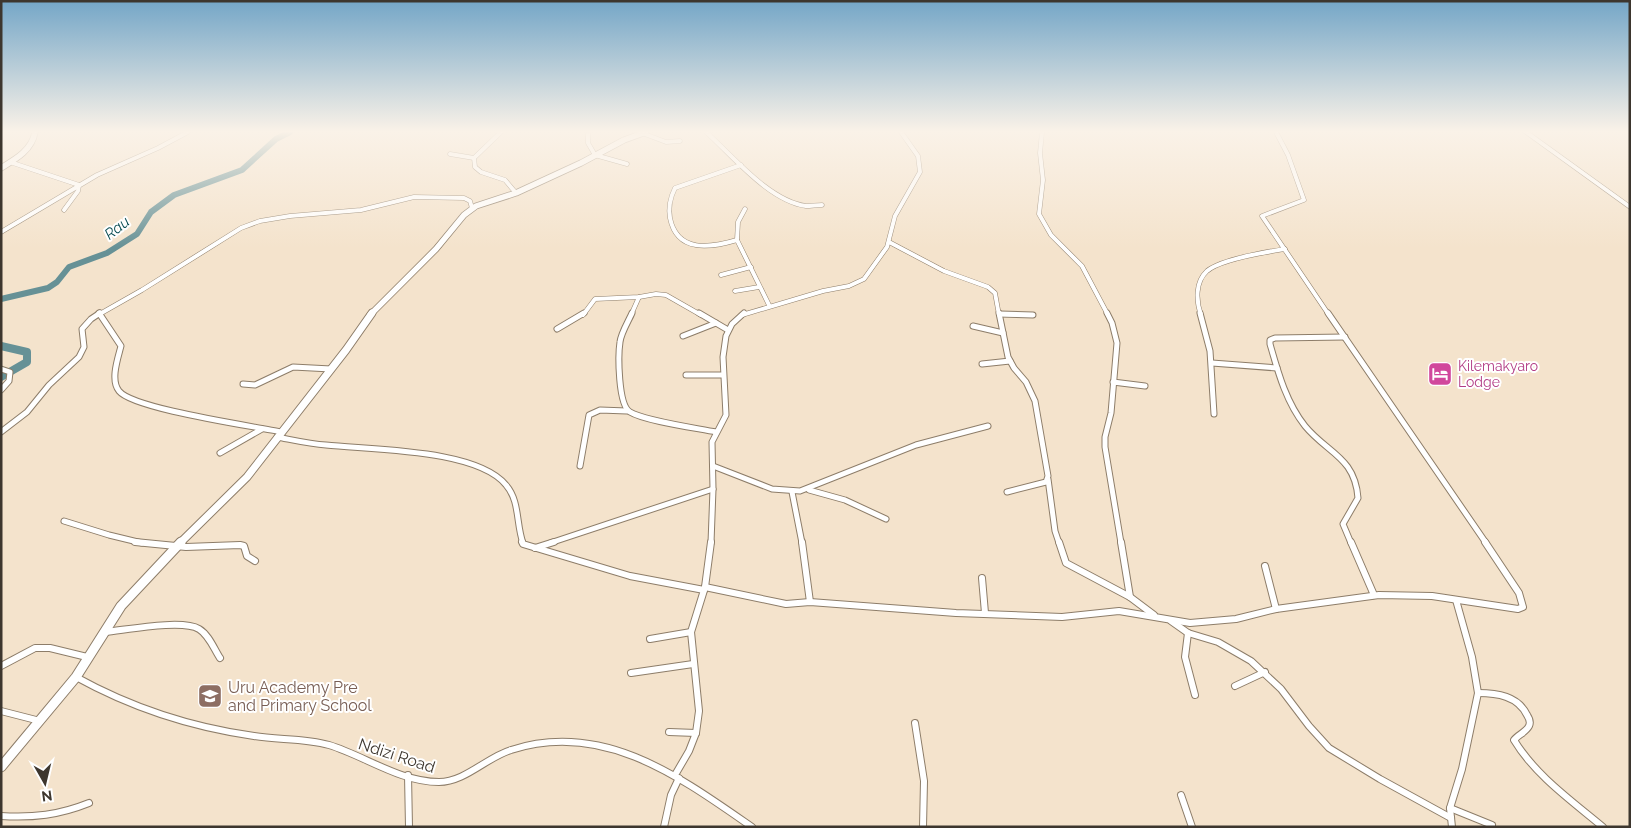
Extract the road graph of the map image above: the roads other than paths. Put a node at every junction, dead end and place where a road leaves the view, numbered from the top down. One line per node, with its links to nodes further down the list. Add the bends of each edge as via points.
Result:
1 (36, 171): 11 (street)
2 (106, 171): 11 (street)
3 (479, 171): 12 (street, via 505,180)
4 (562, 171): 12 (street)
5 (727, 171): 19 (street, via 675,188 670,197 671,226 686,243 706,246)
6 (747, 171): 13 (street, via 790,202 809,207)
7 (920, 171): 20 (street, via 896,216)
8 (1042, 171): 46 (street, via 1039,214 1051,235 1082,266 1112,323 1118,343)
9 (1293, 171): 21 (street, via 1304,200 1262,216)
10 (1580, 171): 14 (street)
11 (79, 185): 17 (street); 18 (street)
12 (516, 193): 15 (street)
13 (822, 205)
14 (1630, 207)
15 (472, 208): 28 (street, via 470,201 464,198 414,197 362,210 309,213 254,223 228,235 142,290); 43 (street, via 436,249 381,302)
16 (745, 209): 19 (street, via 738,222)
17 (64, 210)
18 (1, 232)
19 (738, 240): 22 (street)
20 (890, 242): 27 (street, via 864,279 857,283); 29 (street, via 950,274 987,286 994,293)
21 (1285, 249): 37 (street); 39 (street, via 1217,265 1206,272 1196,301)
22 (751, 267): 23 (street); 24 (street)
23 (721, 275)
24 (759, 287): 25 (street); 27 (street)
25 (735, 291)
26 (639, 297): 31 (street, via 666,295); 33 (street, via 595,299 583,315); 50 (street, via 620,341 621,395)
27 (769, 305): 34 (street, via 744,313)
28 (99, 313): 53 (street, via 121,346 115,377 119,391 126,397 161,408); 54 (street, via 82,327 84,346 79,357 25,414)
29 (1000, 314): 30 (street); 35 (street)
30 (1033, 315)
31 (716, 323): 34 (street); 36 (street)
32 (973, 326): 35 (street)
33 (557, 329)
34 (728, 330): 44 (street)
35 (1003, 333): 38 (street)
36 (683, 336)
37 (1345, 337): 41 (street, via 1270,340); 75 (street, via 1519,592 1524,606 1518,610)
38 (1010, 361): 40 (street); 60 (street, via 1026,382 1034,400)
39 (1212, 362): 41 (street); 51 (street)
40 (982, 364)
41 (1277, 368): 73 (street, via 1304,424 1351,470 1357,500 1343,524)
42 (1, 369): 49 (street, via 10,372 10,378)
43 (331, 369): 47 (street, via 293,367 255,384); 56 (street)
44 (723, 375): 45 (street); 55 (street, via 726,415)
45 (686, 376)
46 (1113, 382): 48 (street); 74 (street, via 1105,447)
47 (243, 384)
48 (1145, 386)
49 (1, 390)
50 (627, 411): 55 (street); 58 (street, via 600,410 589,415)
51 (1214, 414)
52 (988, 426): 62 (street, via 916,445)
53 (262, 429): 56 (street); 57 (street)
54 (1, 432)
55 (716, 432): 59 (street, via 712,442)
56 (279, 434): 67 (street, via 247,476); 68 (street, via 323,445 452,457 484,469 511,490 521,540)
57 (220, 453)
58 (580, 466)
59 (713, 466): 61 (street); 63 (street, via 772,489)
60 (1048, 478): 64 (street, via 1041,484); 74 (street, via 1055,531 1066,563)
61 (713, 489): 68 (street); 72 (street)
62 (809, 490): 63 (street); 65 (street, via 845,500)
63 (792, 492): 76 (street, via 802,537)
64 (1007, 492)
65 (886, 519)
66 (64, 521): 67 (street, via 115,538)
67 (176, 547): 69 (street, via 240,545); 81 (street, via 121,606)
68 (535, 548): 72 (street, via 630,576)
69 (255, 562)
70 (1265, 566): 77 (street)
71 (982, 578): 78 (street)
72 (705, 588): 76 (street, via 786,604); 82 (street)
73 (1374, 595): 75 (street, via 1432,596); 77 (street)
74 (1130, 597): 79 (street)
75 (1456, 600): 93 (street)
76 (810, 602): 78 (street, via 956,614)
77 (1276, 609): 80 (street, via 1209,622)
78 (985, 613): 79 (street, via 1062,617 1119,612)
79 (1156, 617): 80 (street)
80 (1171, 620): 83 (street)
81 (105, 632): 85 (street); 86 (street, via 192,627 204,633)
82 (691, 632): 84 (street); 87 (street)
83 (1188, 634): 90 (street, via 1226,647); 94 (street, via 1184,659)
84 (650, 639)
85 (87, 658): 88 (street, via 48,648 34,648); 91 (street)
86 (220, 658)
87 (693, 664): 89 (street); 99 (street, via 699,711)
88 (1, 666)
89 (632, 672)
90 (1265, 672): 92 (street); 107 (street, via 1329,748)
91 (76, 677): 96 (street); 101 (street, Ndizi Road, via 147,710 241,735 319,743)
92 (1235, 686)
93 (1478, 693): 105 (street); 115 (street, via 1506,696 1518,703 1530,721 1527,729 1514,740 1517,745 1534,765)
94 (1196, 695)
95 (1, 711): 96 (street)
96 (40, 721): 100 (street)
97 (916, 723): 112 (street, via 924,781)
98 (668, 732): 99 (street)
99 (696, 732): 102 (street)
100 (1, 767)
101 (408, 775): 102 (street, Ndizi Road, via 439,782 451,780 508,751 534,743 562,741 611,748 641,758); 109 (street)
102 (677, 776): 110 (street); 111 (street, Ndizi Road)
103 (1181, 795): 113 (street)
104 (89, 803): 106 (street, via 58,815)
105 (1450, 808): 107 (street); 108 (street)
106 (1, 816)
107 (1451, 818): 114 (street)
108 (1492, 826)
109 (409, 827)
110 (664, 827)
111 (752, 827)
112 (923, 827)
113 (1192, 827)
114 (1452, 827)
115 (1603, 827)

